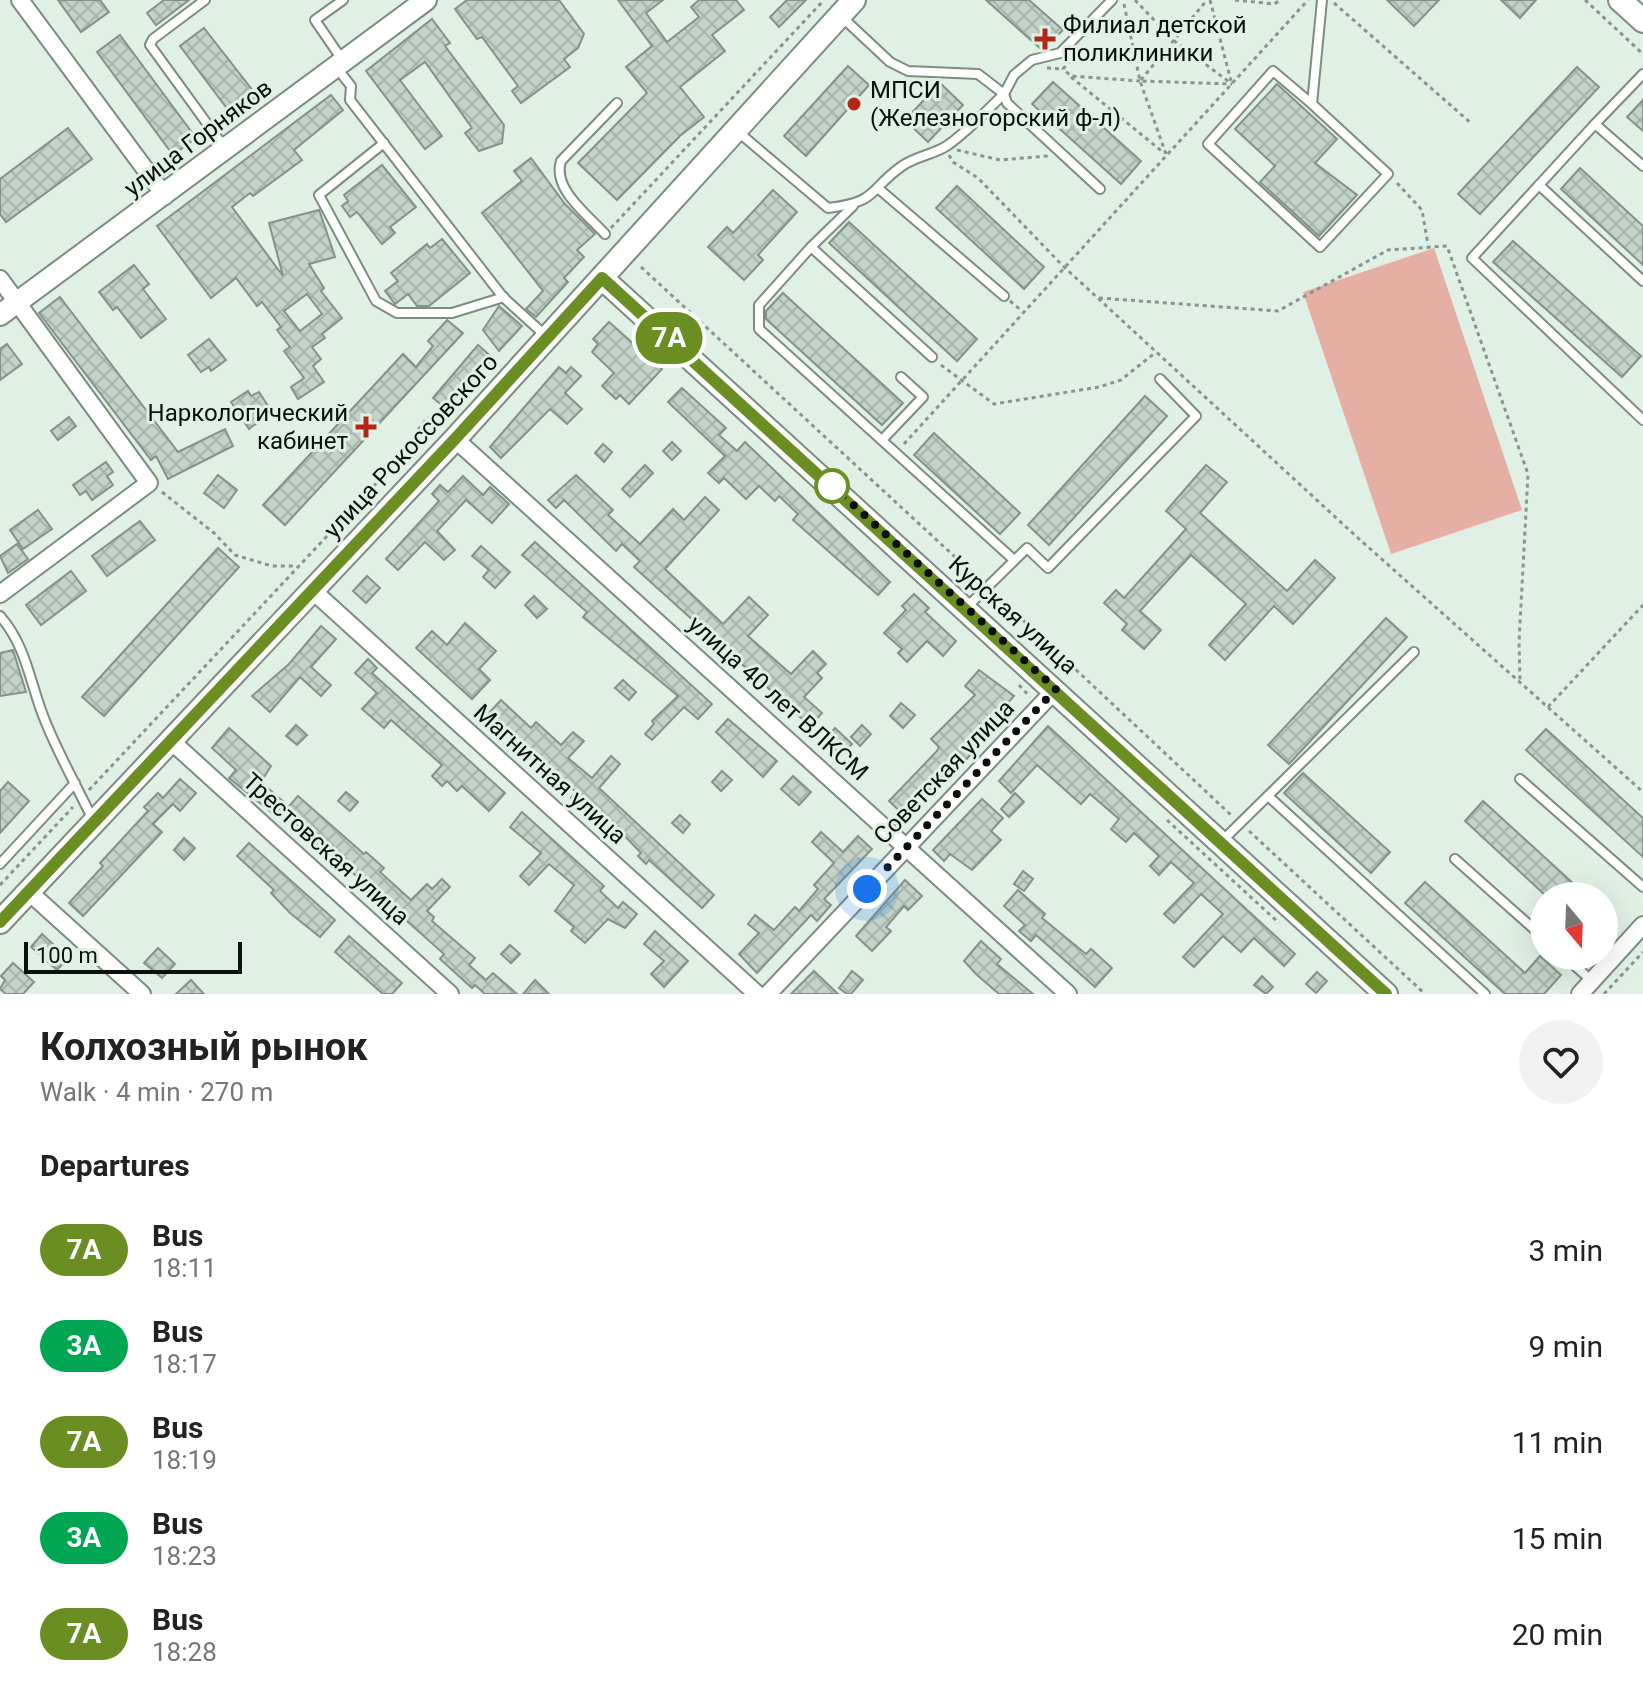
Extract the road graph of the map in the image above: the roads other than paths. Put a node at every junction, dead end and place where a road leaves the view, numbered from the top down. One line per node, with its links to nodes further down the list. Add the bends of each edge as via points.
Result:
1 (205, 0): 18 (lane, via 150,45 219,140)
2 (343, 0): 10 (lane, via 315,20)
3 (426, 0): 10 (street, улица Горняков)
4 (1112, 0): 12 (lane, via 1060,53 1032,60 1014,75)
5 (1322, 0): 14 (lane)
6 (1620, 0): 9 (main road)
7 (25, 2): 23 (street)
8 (840, 5): 12 (lane, via 890,62 908,71 978,74); 16 (main road, улица Рокоссовского)
9 (1643, 21)
10 (340, 64): 17 (lane, via 351,86 350,100); 18 (street, улица Горняков)
11 (1643, 74): 15 (lane)
12 (1004, 94): 21 (lane, via 946,148 901,167); 22 (lane, via 1007,103)
13 (617, 103): 25 (lane, via 561,161 558,173 561,185)
14 (1312, 104): 14 (lane, via 1273,71 1208,144 1320,247 1388,174)
15 (1595, 124): 19 (lane); 20 (lane)
16 (736, 130): 24 (lane, via 828,208); 27 (main road, улица Рокоссовского)
17 (384, 143): 31 (lane); 31 (lane, via 319,195 376,301 397,313 426,315)
18 (231, 146): 23 (street, улица Горняков)
19 (1643, 166)
20 (1539, 185): 29 (lane); 38 (lane, via 1472,258)
21 (879, 189): 24 (lane); 30 (lane)
22 (1100, 189)
23 (165, 196): 32 (street, улица Горняков)
24 (856, 203): 26 (lane)
25 (605, 234)
26 (811, 247): 35 (lane); 40 (lane, via 759,305 759,329)
27 (602, 278): 34 (main road, улица Рокоссовского); 44 (main road, Курская улица)
28 (0, 279): 32 (street)
29 (1643, 281)
30 (1004, 296)
31 (504, 297): 34 (lane)
32 (17, 302): 33 (street, улица Горняков); 43 (street, via 149,483)
33 (0, 315)
34 (548, 337): 39 (main road, улица Рокоссовского)
35 (932, 357)
36 (901, 377): 40 (lane, via 923,397)
37 (1160, 379): 41 (lane, via 1196,416 1048,568 1027,548)
38 (1643, 420)
39 (455, 439): 42 (main road, улица Рокоссовского); 54 (street, улица 40 лет ВЛКСМ)
40 (882, 440): 41 (lane)
41 (1014, 560): 44 (lane)
42 (311, 589): 48 (main road, улица Рокоссовского); 66 (street, Магнитная улица)
43 (0, 594)
44 (966, 608): 47 (main road, Курская улица)
45 (0, 616): 50 (lane, via 32,672 45,722)
46 (1414, 652): 51 (lane)
47 (1056, 689): 53 (main road, Курская улица); 54 (street, Советская улица)
48 (170, 740): 52 (main road, улица Рокоссовского); 65 (street, Трестовская улица)
49 (1520, 779): 57 (lane)
50 (75, 783): 52 (lane); 56 (lane)
51 (1268, 796): 53 (lane); 70 (lane)
52 (94, 821): 58 (main road, улица Рокоссовского)
53 (1221, 842): 69 (main road, Курская улица)
54 (906, 847): 67 (street, Советская улица); 68 (street, улица 40 лет ВЛКСМ)
55 (1455, 859): 61 (lane)
56 (0, 864)
57 (1643, 887)
58 (28, 891): 59 (main road, улица Рокоссовского); 64 (street)
59 (0, 922)
60 (1643, 925): 63 (street)
61 (1530, 926)
62 (1580, 970): 63 (lane)
63 (1592, 981): 71 (street)
64 (142, 994)
65 (450, 994)
66 (757, 994)
67 (768, 994)
68 (1068, 994)
69 (1386, 994)
70 (1485, 994)
71 (1580, 994)

